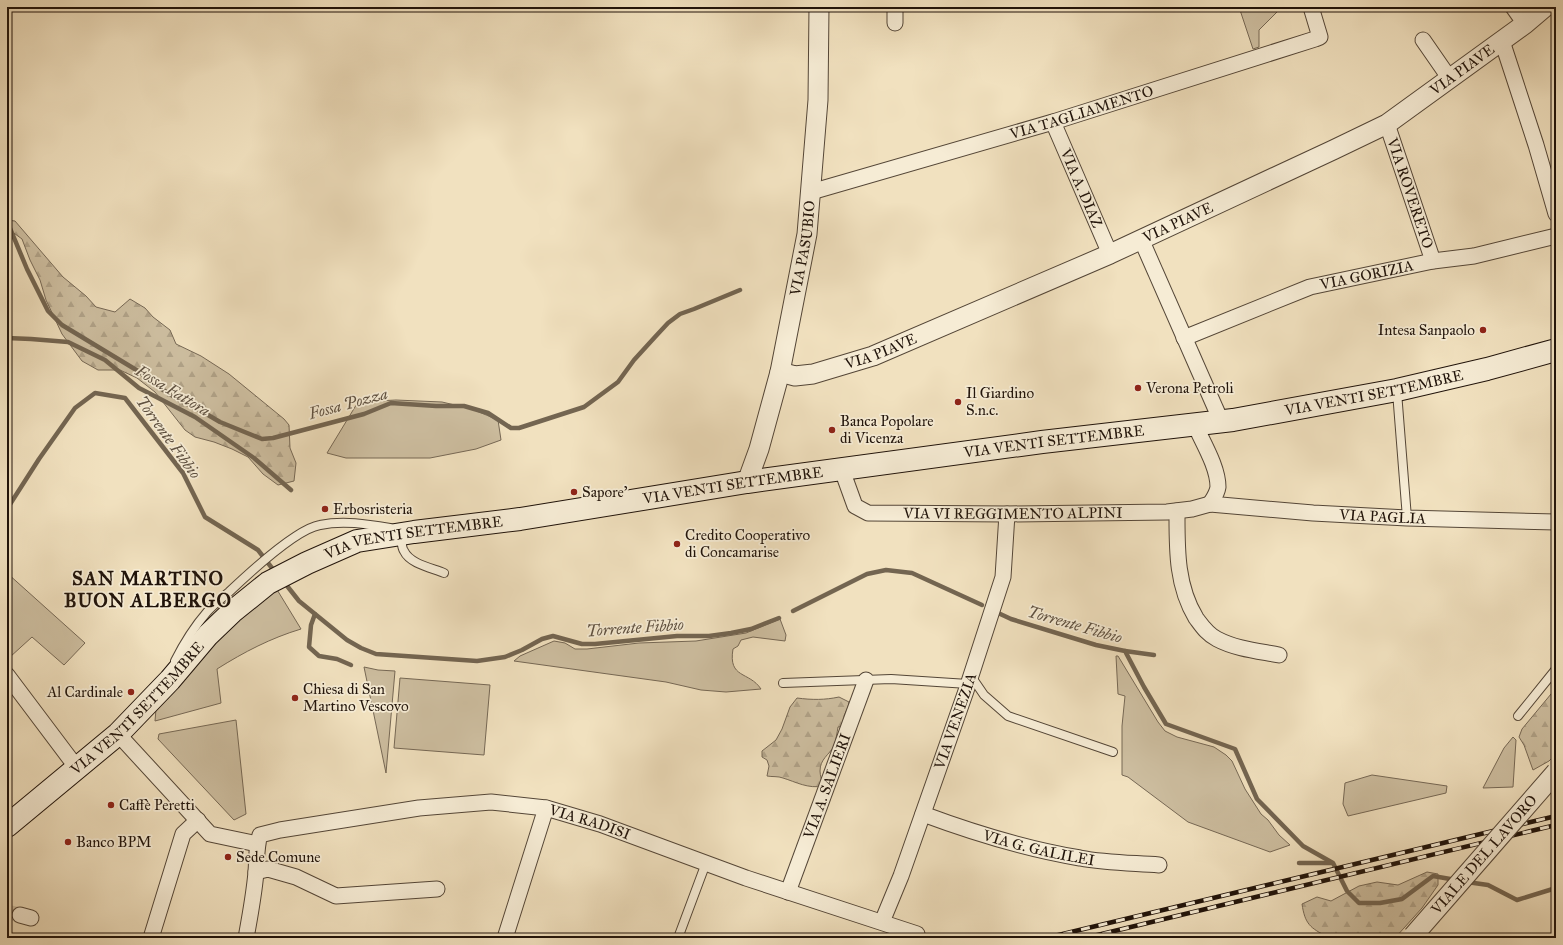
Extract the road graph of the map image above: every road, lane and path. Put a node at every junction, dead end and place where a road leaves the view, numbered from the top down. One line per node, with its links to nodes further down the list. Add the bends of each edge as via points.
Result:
1 (819, 7): 13 (street, VIA PASUBIO, via 818,100)
2 (895, 7): 6 (street)
3 (1311, 7): 11 (street, VIA TAGLIAMENTO, via 1320,37)
4 (1513, 7): 7 (street)
5 (1545, 7): 7 (street, VIA PIAVE)
6 (895, 23)
7 (1525, 24): 9 (street, VIA PIAVE)
8 (1423, 40): 10 (street)
9 (1502, 41): 10 (street, VIA PIAVE); 14 (street)
10 (1450, 79): 12 (street, VIA PIAVE)
11 (1053, 122): 13 (street, VIA TAGLIAMENTO); 17 (street, VIA A. DIAZ)
12 (1387, 124): 16 (street, VIA PIAVE); 18 (street, VIA ROVERETO)
13 (811, 192): 21 (street, VIA PASUBIO, via 807,234)
14 (1556, 214)
15 (1556, 236): 18 (street, VIA GORIZIA, via 1474,256)
16 (1141, 240): 17 (street, VIA PIAVE); 19 (street)
17 (1110, 254): 21 (street, VIA PIAVE, via 872,356 813,374 795,376)
18 (1433, 261): 19 (street, VIA GORIZIA, via 1310,286)
19 (1184, 338): 23 (street)
20 (1556, 350): 22 (main road, VIA VENTI SETTEMBRE)
21 (780, 372): 26 (street, VIA PASUBIO, via 759,449)
22 (1397, 390): 23 (main road, VIA VENTI SETTEMBRE); 30 (lane)
23 (1221, 421): 24 (main road, VIA VENTI SETTEMBRE)
24 (1196, 424): 25 (main road, VIA VENTI SETTEMBRE); 27 (street, via 1214,466 1218,488)
25 (842, 470): 26 (main road, VIA VENTI SETTEMBRE); 29 (street, VIA VI REGGIMENTO ALPINI, via 855,506 868,513)
26 (747, 482): 32 (main road, VIA VENTI SETTEMBRE, via 520,519)
27 (1210, 504): 28 (street, VIA VI REGGIMENTO ALPINI); 30 (street, VIA PAGLIA)
28 (1177, 511): 29 (street, VIA VI REGGIMENTO ALPINI); 34 (street, via 1182,589 1204,630 1216,639 1234,646)
29 (1007, 514): 39 (street, VIA VENEZIA, via 1003,577)
30 (1407, 518): 31 (street, VIA PAGLIA)
31 (1556, 522)
32 (408, 533): 33 (lane, via 403,550 407,555 416,562); 37 (main road, VIA VENTI SETTEMBRE, via 357,541 268,583 208,635); 37 (lane, via 348,522 319,525 307,530 251,571 208,612 184,643)
33 (444, 573)
34 (1279, 655)
35 (1556, 669): 41 (lane)
36 (7, 675): 44 (street)
37 (170, 680): 42 (main road, VIA VENTI SETTEMBRE)
38 (866, 680): 39 (lane); 40 (lane); 55 (street, VIA A. SALIERI)
39 (969, 680): 43 (lane, via 1008,716); 47 (street, VIA VENEZIA)
40 (783, 683)
41 (1518, 716)
42 (118, 734): 44 (main road, VIA VENTI SETTEMBRE); 48 (street)
43 (1113, 752)
44 (77, 768): 49 (main road, VIA VENTI SETTEMBRE)
45 (1556, 772): 58 (street, VIALE DEL LAVORO, bridge)
46 (546, 808): 50 (street, VIA RADISI, via 491,802 419,808 280,830 260,835); 51 (street, VIA RADISI, via 600,824); 61 (street)
47 (923, 814): 52 (street, VIA G. GALILEI, via 999,841 1028,848 1081,859); 56 (street, VIA VENEZIA)
48 (198, 820): 50 (street, via 210,834); 59 (street, via 183,834)
49 (7, 826)
50 (257, 844): 53 (street)
51 (706, 863): 55 (street, VIA RADISI); 62 (lane)
52 (1159, 864)
53 (256, 872): 54 (street, via 268,869 296,877 336,896); 60 (street)
54 (437, 889)
55 (788, 892): 56 (street, VIA RADISI)
56 (882, 922): 57 (street, VIA RADISI)
57 (917, 934)
58 (1413, 937)
59 (151, 938)
60 (246, 938)
61 (505, 938)
62 (678, 938)

